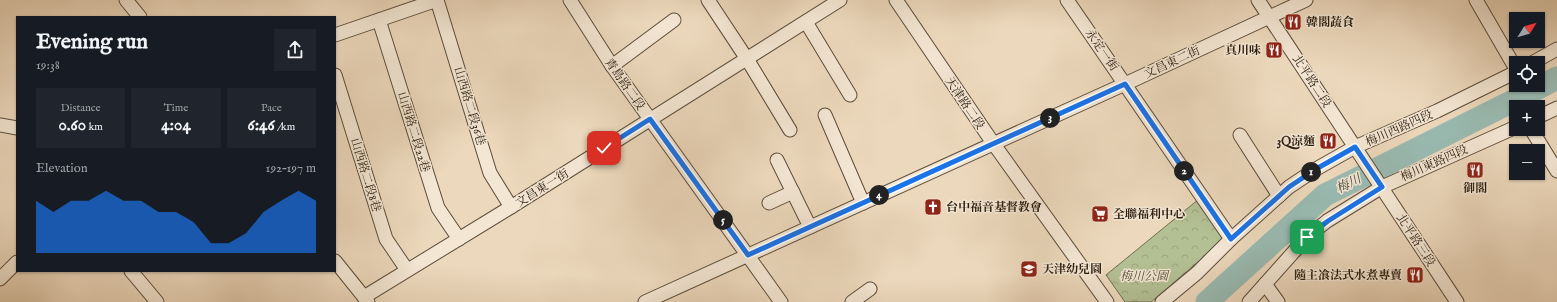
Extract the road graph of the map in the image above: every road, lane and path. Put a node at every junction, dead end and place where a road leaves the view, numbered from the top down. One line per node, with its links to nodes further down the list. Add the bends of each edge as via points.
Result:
1 (126, 0): 11 (street)
2 (437, 0): 13 (street); 46 (street, 山西路二段36巷, via 490,173)
3 (570, 0): 21 (street, 青島路二段)
4 (708, 0): 20 (street)
5 (840, 0): 15 (street, 文昌東一街)
6 (896, 0): 36 (street, 天津路二段)
7 (1067, 0): 24 (street, 永定一街)
8 (1258, 0): 12 (street, 北平路二段)
9 (1306, 0): 12 (street, 文昌東二街)
10 (1476, 0): 19 (street)
11 (139, 16)
12 (1270, 17): 24 (street, 文昌東二街); 37 (street, 北平路二段)
13 (379, 20): 16 (street); 48 (street, 山西路二段22巷, via 438,208)
14 (674, 20): 21 (street)
15 (806, 22): 20 (street, 文昌東一街); 25 (street)
16 (336, 35)
17 (1557, 49): 18 (street)
18 (1544, 56)
19 (1509, 58)
20 (747, 59): 29 (street, 文昌東一街); 32 (street)
21 (612, 66): 29 (street, 青島路二段)
22 (1509, 74): 37 (street, 梅川西路四段, via 1437,112)
23 (336, 78): 53 (street, 山西路二段8巷, via 386,239)
24 (1125, 84): 36 (street, 文昌東二街); 49 (street, 永定一街)
25 (850, 95)
26 (1557, 108): 27 (street)
27 (1545, 113)
28 (825, 115): 45 (street)
29 (650, 119): 46 (street, 文昌東一街); 50 (street, 青島路二段)
30 (0, 125): 31 (street)
31 (16, 128)
32 (790, 130)
33 (1509, 130): 41 (street, 梅川東路四段)
34 (1240, 135): 43 (street)
35 (1535, 136): 40 (street)
36 (993, 144): 45 (street, 文昌東二街); 63 (street, 天津路二段)
37 (1355, 147): 39 (street, 北平路二段); 43 (street, 梅川西路四段, via 1316,169)
38 (777, 160): 42 (street)
39 (1365, 162): 41 (street, 北平路三段)
40 (1557, 171)
41 (1378, 182): 56 (street, 梅川東路四段, via 1307,237); 67 (street, 北平路三段)
42 (793, 192): 44 (street); 47 (street)
43 (1279, 196): 49 (street, 梅川西路四段)
44 (769, 203)
45 (863, 203): 47 (street, 文昌東二街)
46 (511, 208): 48 (street, 文昌東一街)
47 (810, 227): 50 (street, 文昌東二街)
48 (459, 238): 53 (street, 文昌東一街)
49 (1231, 239): 64 (street, 梅川西路四段, via 1197,273)
50 (748, 255): 60 (street, 文昌東二街); 61 (street, 青島路二段)
51 (336, 262): 59 (street)
52 (16, 263): 55 (street)
53 (407, 270): 59 (street, 文昌東一街)
54 (132, 272): 58 (street)
55 (0, 279)
56 (1265, 284): 65 (street, 梅川東路四段); 66 (street)
57 (870, 289): 62 (street)
58 (153, 299)
59 (366, 300)
60 (645, 302)
61 (781, 302)
62 (852, 302)
63 (1107, 302)
64 (1162, 302)
65 (1249, 302)
66 (1278, 302)
67 (1457, 302)

